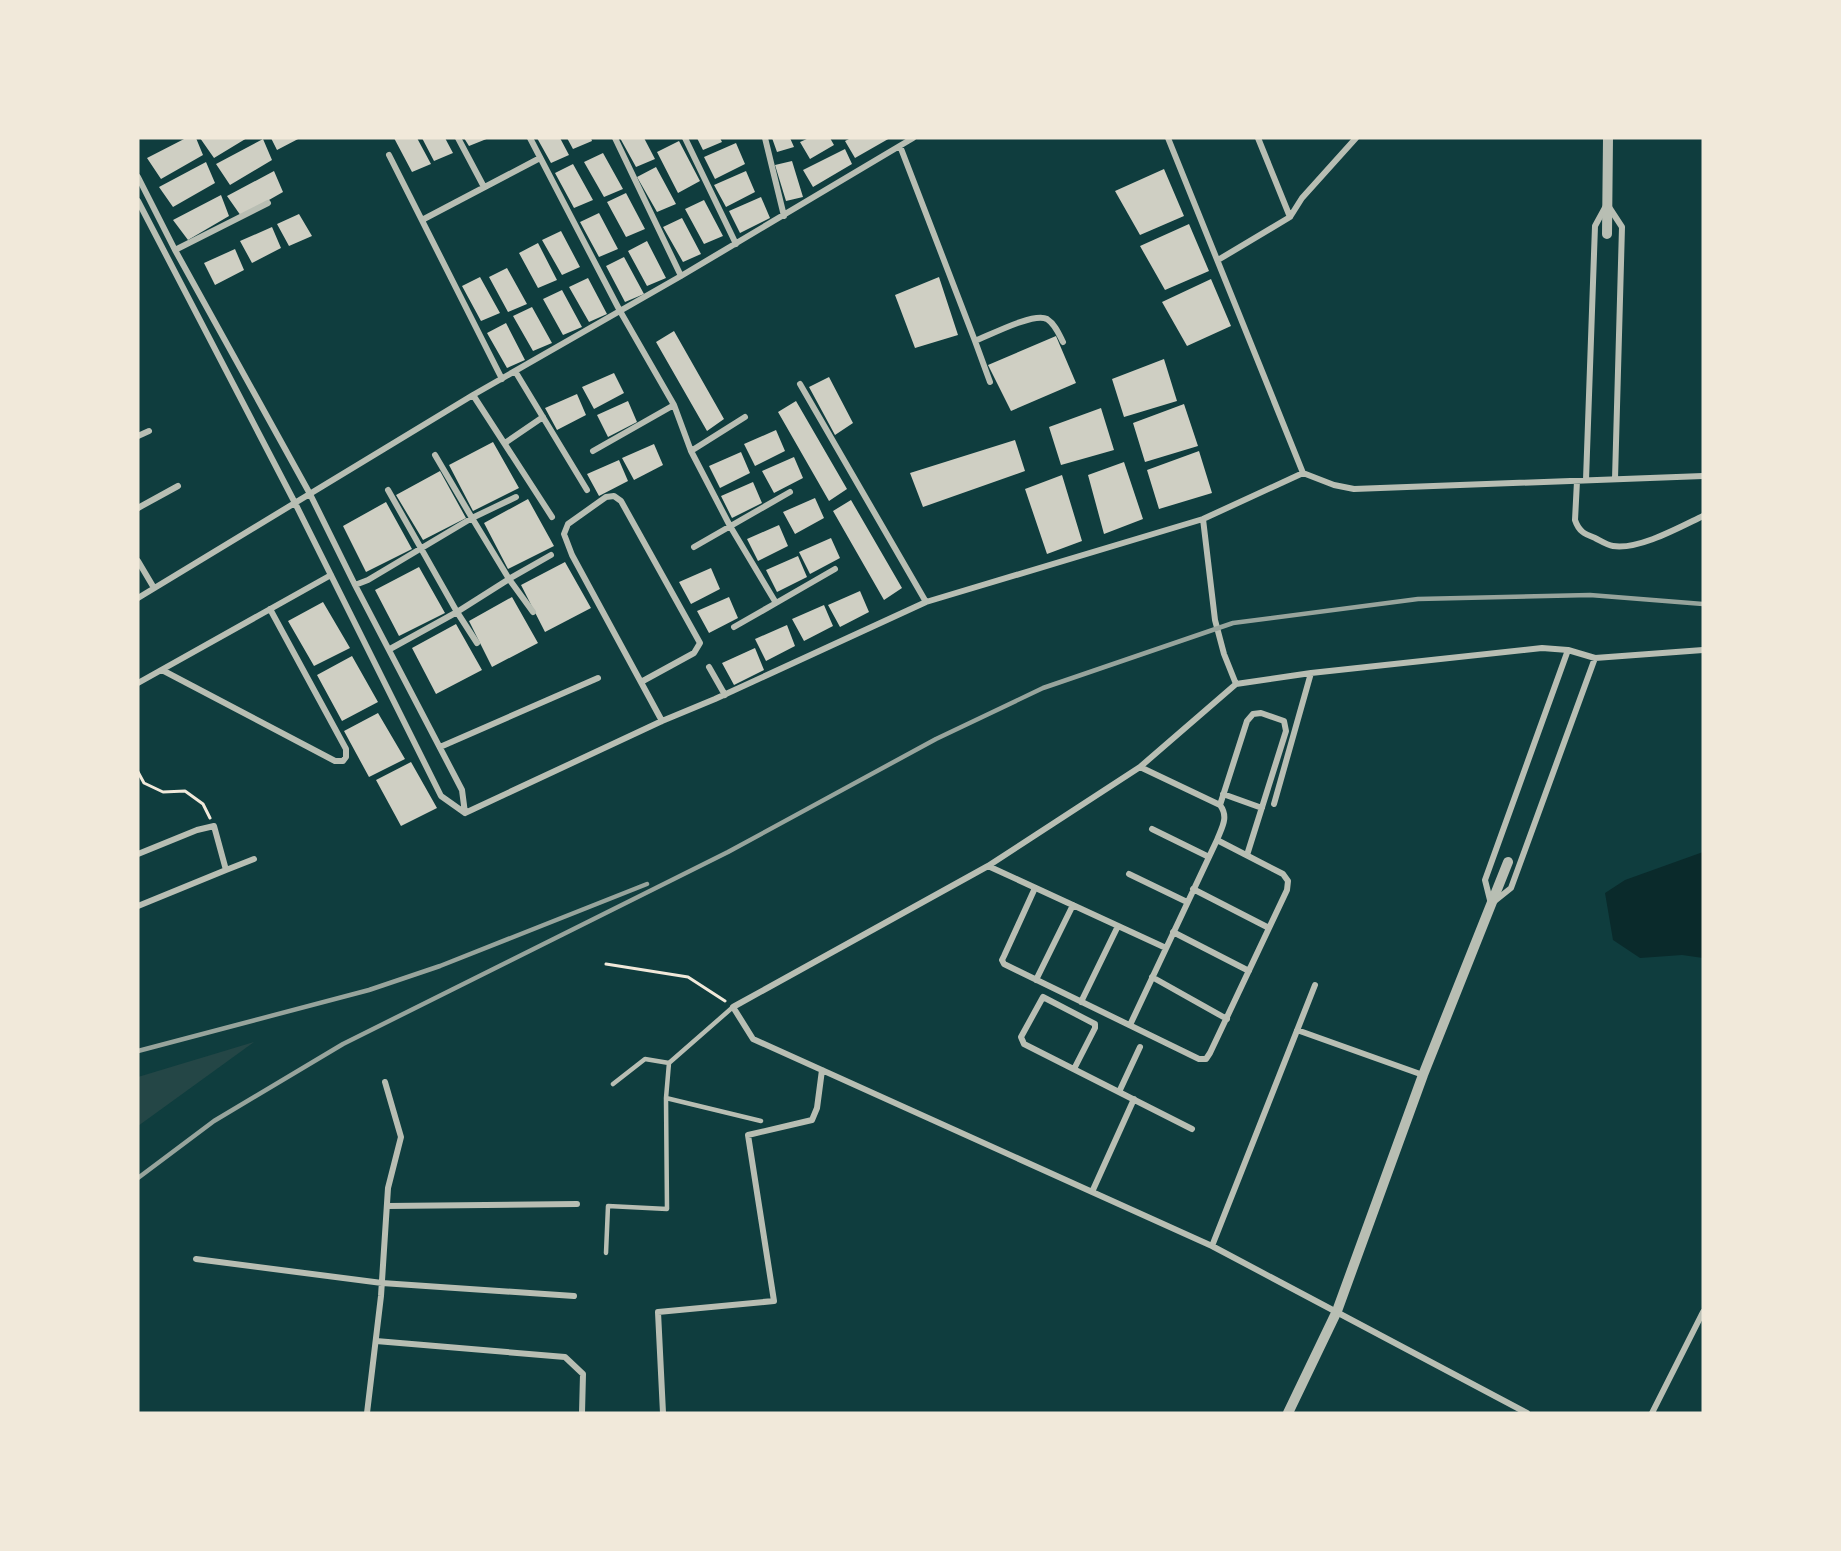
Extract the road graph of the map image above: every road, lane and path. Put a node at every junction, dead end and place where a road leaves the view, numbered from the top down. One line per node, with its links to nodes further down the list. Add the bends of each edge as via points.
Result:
1 (458, 138): 15 (street)
2 (530, 138): 13 (street)
3 (615, 138): 26 (street)
4 (685, 138): 23 (street)
5 (765, 138): 19 (street)
6 (913, 138): 11 (street)
7 (1168, 138): 25 (street)
8 (1258, 138): 20 (street)
9 (1356, 138): 20 (street)
10 (1608, 138): 18 (street)
11 (900, 146): 19 (street); 28 (street)
12 (389, 155): 21 (street)
13 (540, 158): 15 (street); 27 (street)
14 (138, 177): 24 (street)
15 (484, 188): 21 (street)
16 (138, 201): 55 (street)
17 (268, 203): 24 (street)
18 (1607, 204): 22 (street); 46 (street, via 1622,227); 48 (street, via 1595,226)
19 (784, 216): 23 (street)
20 (1290, 217): 25 (street)
21 (422, 220): 31 (street)
22 (1606, 234)
23 (736, 244): 26 (street)
24 (175, 250): 53 (street)
25 (1218, 260): 44 (street)
26 (681, 276): 27 (street)
27 (620, 311): 30 (street); 35 (street)
28 (975, 341): 29 (street, via 1044,317); 32 (street)
29 (1063, 342)
30 (515, 371): 31 (street); 36 (street)
31 (502, 379): 34 (street)
32 (990, 382)
33 (800, 384): 72 (street)
34 (473, 395): 40 (street); 53 (street)
35 (674, 405): 41 (street); 42 (street)
36 (543, 417): 40 (street); 51 (street)
37 (746, 417): 42 (street)
38 (149, 431): 39 (street)
39 (138, 436)
40 (504, 442): 58 (street)
41 (593, 451)
42 (691, 451): 61 (street)
43 (435, 454): 59 (street)
44 (1303, 473): 47 (street, via 1354,489); 60 (street)
45 (1703, 476): 46 (street)
46 (1615, 479): 48 (street)
47 (1577, 480): 48 (street); 57 (street, via 1577,526 1581,532 1611,545 1635,543)
48 (1586, 480)
49 (178, 486): 56 (street)
50 (388, 490): 63 (street)
51 (587, 490)
52 (790, 492): 61 (street)
53 (310, 494): 55 (street); 69 (street)
54 (516, 497): 59 (street)
55 (295, 503): 67 (street); 70 (street)
56 (138, 508)
57 (1703, 516)
58 (552, 517)
59 (472, 518): 63 (street); 68 (street)
60 (1203, 519): 72 (street); 89 (street, via 1215,620)
61 (730, 526): 62 (street); 73 (street)
62 (694, 547)
63 (422, 548): 69 (street); 75 (street)
64 (551, 555): 68 (street)
65 (138, 561): 70 (street)
66 (835, 569): 73 (street)
67 (331, 575): 74 (street); 99 (street, via 441,796)
68 (509, 579): 75 (street); 76 (street)
69 (355, 585): 79 (street)
70 (154, 588): 71 (street)
71 (138, 598)
72 (926, 602): 90 (street)
73 (776, 603): 77 (street)
74 (270, 609): 84 (street); 84 (street, via 346,749 342,761 335,761)
75 (457, 612): 78 (street); 79 (street)
76 (532, 612)
77 (734, 627)
78 (477, 643)
79 (390, 649): 92 (street)
80 (1568, 650): 82 (street); 85 (street, via 1542,648); 114 (street, via 1485,880)
81 (1703, 650): 82 (street)
82 (1595, 658): 114 (street, via 1511,888)
83 (709, 667): 90 (street)
84 (162, 670): 88 (street)
85 (1311, 673): 89 (street); 96 (street)
86 (598, 678): 92 (street)
87 (641, 682): 87 (street, via 694,653 700,643 621,501 614,496 606,497 568,524 564,534); 91 (street)
88 (138, 683)
89 (1236, 684): 93 (street)
90 (725, 695): 91 (street)
91 (662, 721): 99 (street)
92 (440, 747): 99 (street, via 462,790)
93 (1140, 767): 97 (street); 108 (street)
94 (138, 772): 100 (path, via 144,783 163,792 185,791 203,804)
95 (1223, 794): 97 (street); 98 (street); 98 (street, via 1252,714 1284,721 1286,731)
96 (1274, 804)
97 (1220, 805): 102 (street, via 1225,820)
98 (1262, 808): 104 (street)
99 (465, 813)
100 (214, 826): 103 (street); 109 (street)
101 (1152, 829): 105 (street)
102 (1216, 840): 104 (street); 105 (street)
103 (138, 854)
104 (1247, 855): 118 (street, via 1283,874 1288,881)
105 (1209, 857): 112 (street)
106 (254, 859): 109 (street)
107 (1508, 862): 114 (street)
108 (988, 866): 111 (street); 127 (street)
109 (226, 870): 116 (street)
110 (1129, 874): 113 (street)
111 (1035, 888): 115 (street); 124 (street, via 1002,960)
112 (1194, 889): 113 (street); 118 (street)
113 (1187, 902): 119 (street)
114 (1491, 904): 135 (street)
115 (1073, 905): 117 (street); 124 (street)
116 (138, 906)
117 (1118, 926): 120 (street); 126 (street)
118 (1269, 928): 122 (street)
119 (1173, 932): 120 (street); 122 (street)
120 (1166, 948): 123 (street)
121 (606, 964): 127 (path, via 688,977)
122 (1249, 971): 128 (street)
123 (1152, 977): 128 (street); 129 (street)
124 (1036, 980): 126 (street)
125 (1315, 984): 130 (street)
126 (1081, 1002): 129 (street)
127 (733, 1007): 132 (lane); 134 (street, via 753,1040)
128 (1227, 1019): 129 (street, via 1206,1059)
129 (1130, 1025)
130 (1297, 1030): 135 (street); 146 (street)
131 (1140, 1047): 138 (street)
132 (669, 1063): 137 (lane, via 645,1059); 139 (lane)
133 (1074, 1069): 133 (street, via 1022,1041 1043,997 1095,1024); 138 (street)
134 (822, 1070): 143 (street); 156 (street, via 812,1120 748,1136 774,1301 656,1312)
135 (1423, 1075): 151 (street)
136 (385, 1082): 145 (street, via 401,1137)
137 (613, 1084)
138 (1119, 1092): 140 (street)
139 (666, 1098): 141 (lane); 147 (lane, via 667,1209 608,1206)
140 (1134, 1099): 142 (street); 143 (street)
141 (761, 1121)
142 (1192, 1129)
143 (1092, 1192): 146 (street)
144 (577, 1204): 145 (street)
145 (387, 1206): 149 (street)
146 (1212, 1246): 151 (street)
147 (606, 1253)
148 (196, 1259): 149 (street)
149 (382, 1283): 150 (street); 153 (street)
150 (574, 1296)
151 (1337, 1311): 157 (street); 158 (street)
152 (1703, 1312): 159 (street)
153 (376, 1341): 154 (street); 155 (street, via 565,1357 583,1374)
154 (367, 1413)
155 (582, 1413)
156 (663, 1413)
157 (1288, 1413)
158 (1527, 1413)
159 (1652, 1413)

